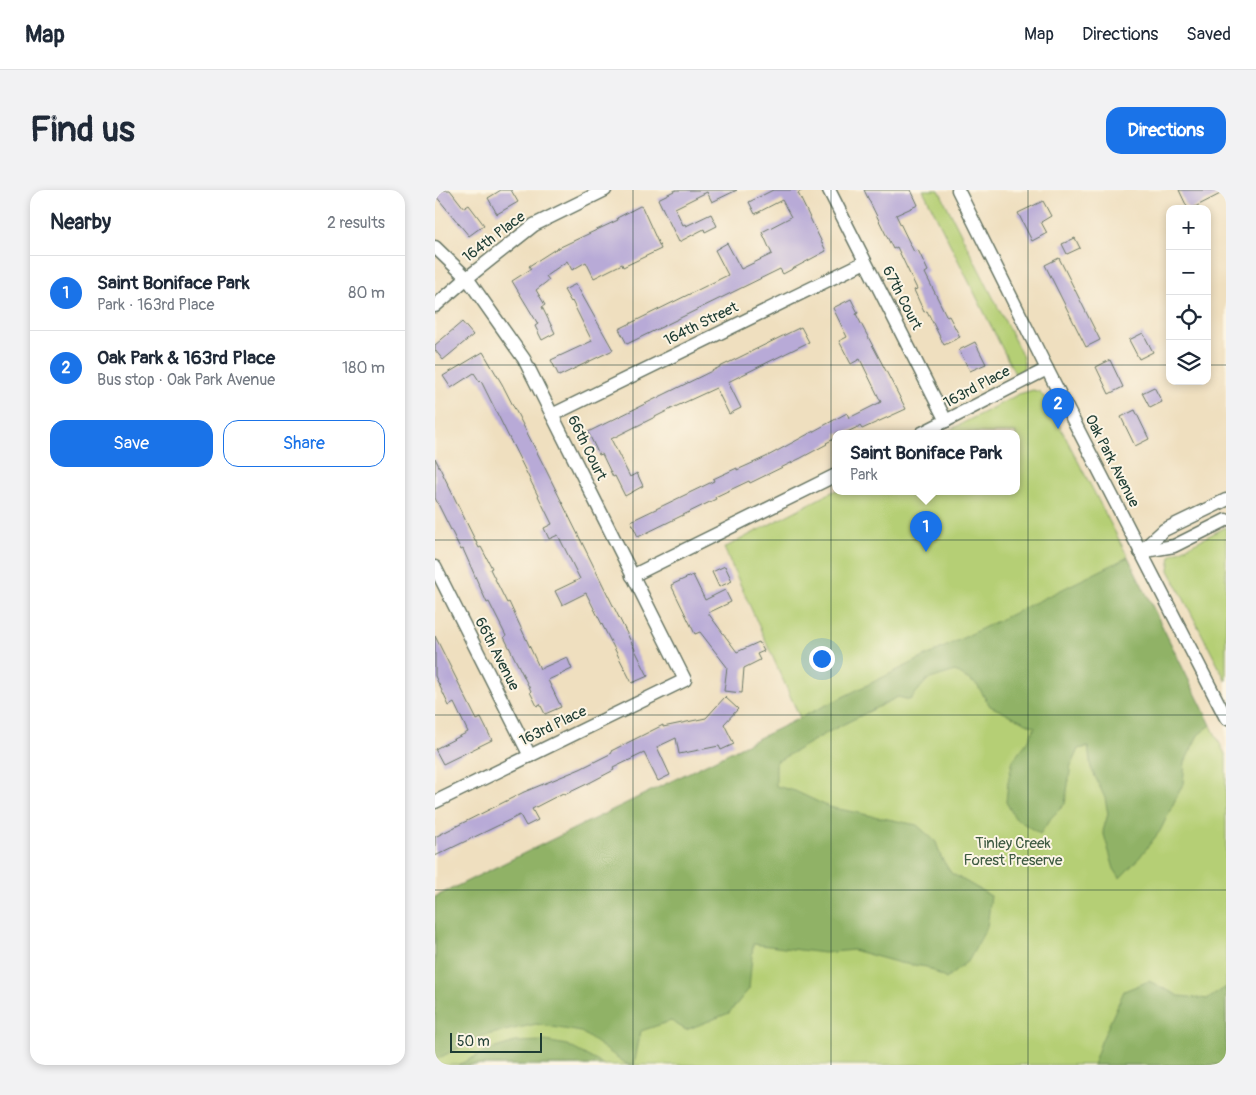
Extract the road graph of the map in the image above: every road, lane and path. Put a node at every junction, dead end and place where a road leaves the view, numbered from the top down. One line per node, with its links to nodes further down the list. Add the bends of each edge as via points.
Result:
1 (605, 190): 6 (street, 164th Place, via 534,225)
2 (829, 190): 5 (street, 67th Court)
3 (958, 190): 8 (street, Oak Park Avenue)
4 (435, 247): 6 (street, 66th Court)
5 (865, 262): 9 (street, 164th Street); 10 (street, 67th Court)
6 (467, 278): 7 (street, 164th Place); 9 (street, 66th Court, via 524,359)
7 (435, 306)
8 (1047, 369): 10 (street, 163rd Place); 15 (street, Oak Park Avenue)
9 (552, 415): 17 (street, 66th Court)
10 (946, 421): 11 (street, 163rd Place)
11 (928, 430)
12 (832, 478): 17 (street)
13 (1226, 500): 15 (street, via 1164,530)
14 (1226, 520): 15 (street, via 1174,546)
15 (1141, 552): 19 (street, Oak Park Avenue)
16 (435, 566): 20 (street, 66th Avenue)
17 (632, 576): 18 (street, 66th Court)
18 (685, 680): 20 (street, 163rd Place)
19 (1226, 718)
20 (530, 756): 21 (street, 163rd Place)
21 (435, 802)

